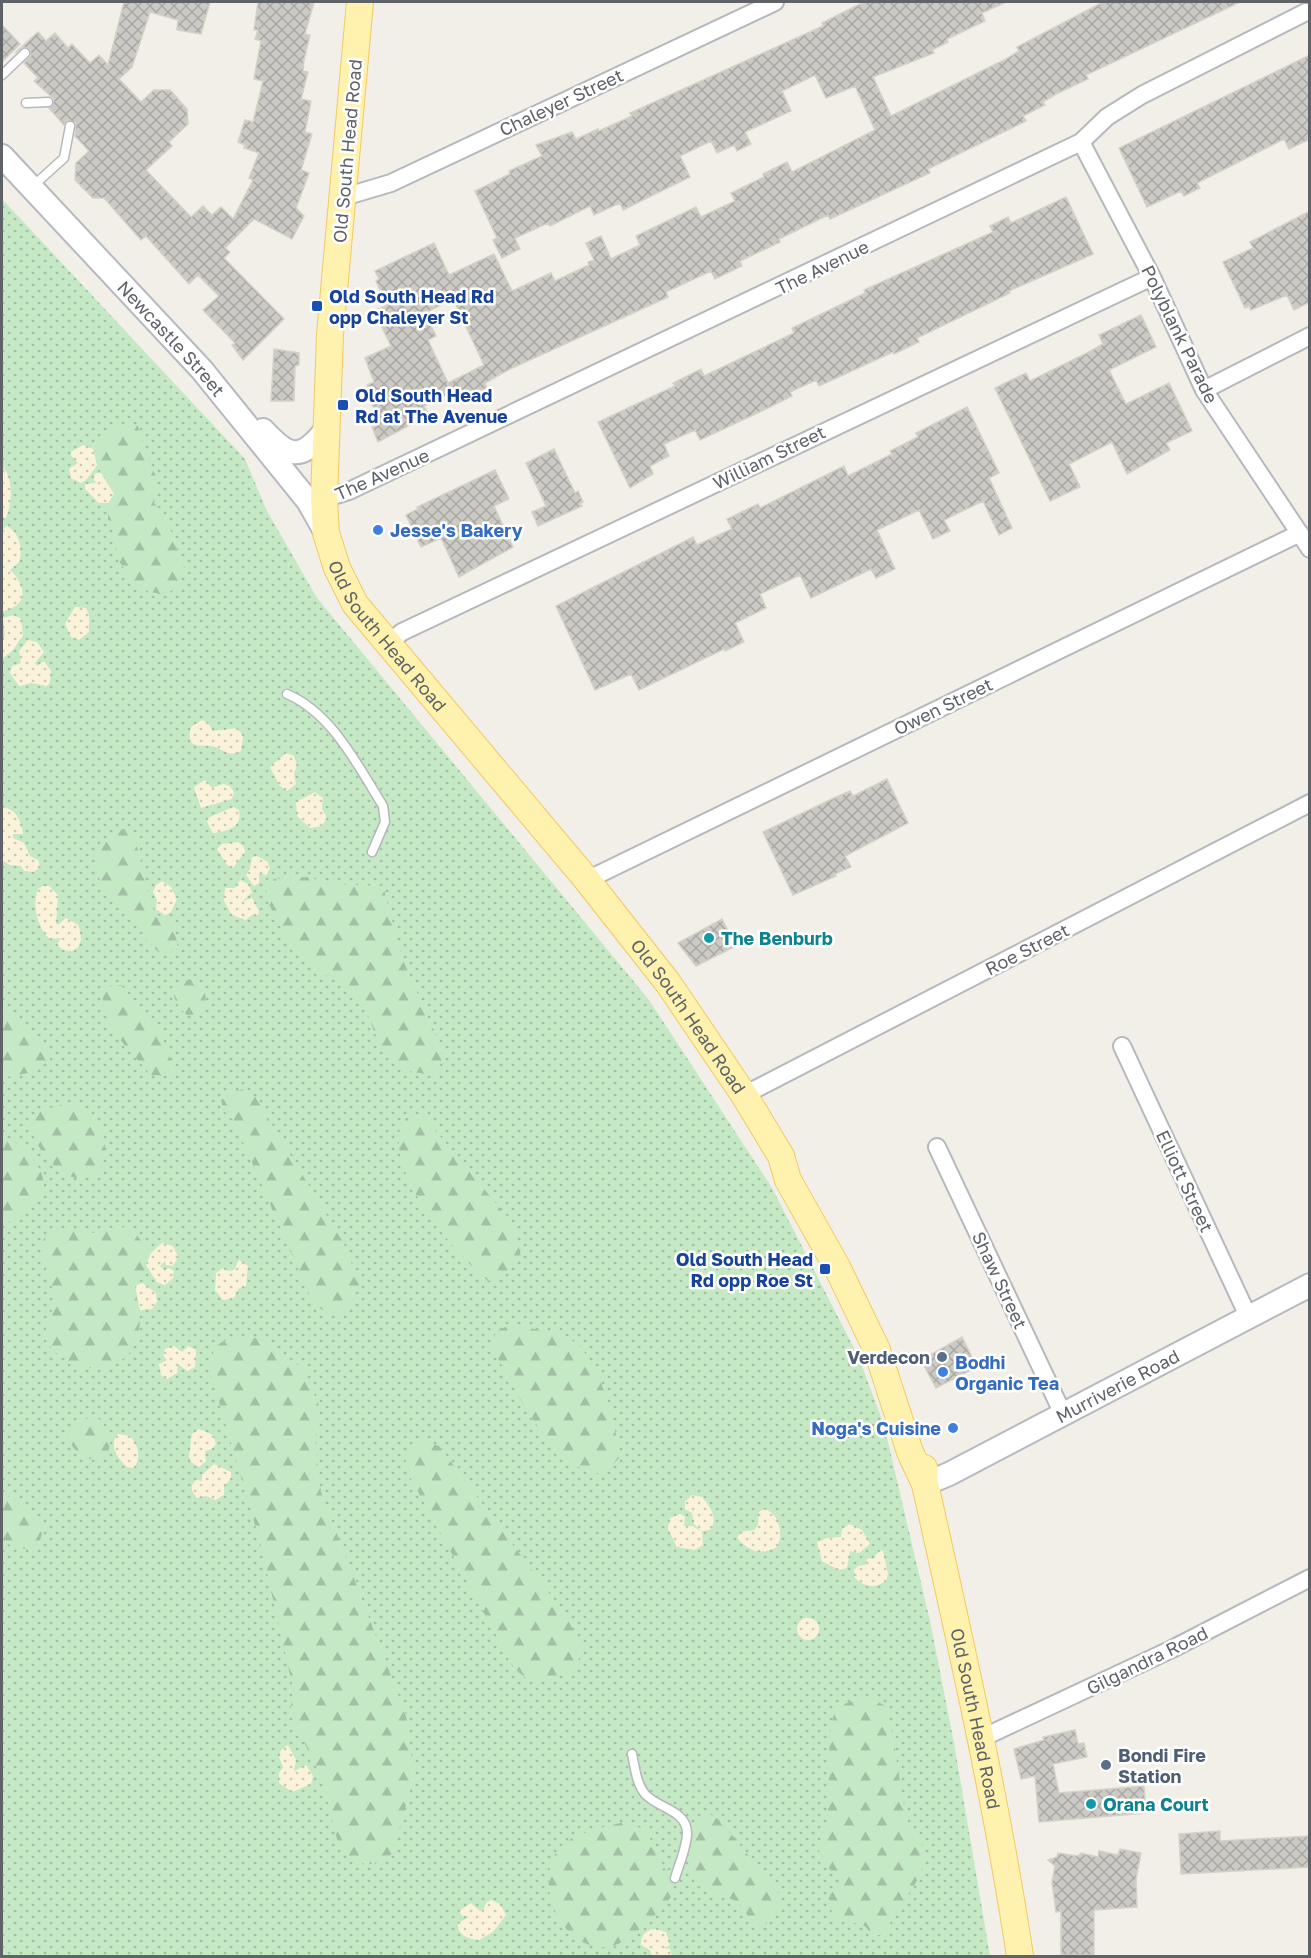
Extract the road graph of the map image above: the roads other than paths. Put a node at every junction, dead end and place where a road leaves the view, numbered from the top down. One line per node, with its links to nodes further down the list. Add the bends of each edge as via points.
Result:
1 (360, 2): 12 (main road, Old South Head Road)
2 (775, 2): 12 (street, Chaleyer Street, via 391,183)
3 (1306, 12): 9 (street, The Avenue, via 1142,95 1107,117)
4 (25, 53): 5 (lane)
5 (2, 75)
6 (48, 102): 7 (lane)
7 (26, 103)
8 (70, 126): 11 (lane, via 64,158)
9 (1081, 142): 13 (street, Polyblank Parade); 18 (street, The Avenue, via 413,461)
10 (2, 156): 11 (street, Newcastle Street)
11 (31, 188): 15 (street, Newcastle Street)
12 (345, 197): 17 (main road, Old South Head Road, via 330,335)
13 (1152, 277): 16 (street, Polyblank Parade); 22 (street, William Street, via 405,631)
14 (1310, 336): 16 (street)
15 (202, 370): 17 (street, via 275,444 293,454 312,448); 19 (street, Newcastle Street, via 308,501)
16 (1204, 390): 20 (street, Polyblank Parade)
17 (325, 431): 18 (main road, Old South Head Road)
18 (324, 499): 19 (main road, Old South Head Road)
19 (326, 533): 22 (main road, Old South Head Road, via 346,589)
20 (1300, 533): 21 (street, Polyblank Parade); 26 (street, Owen Street)
21 (1310, 549)
22 (389, 643): 26 (main road, Old South Head Road)
23 (287, 694): 25 (lane, via 305,701 320,715 383,806 385,822)
24 (1310, 803): 28 (street, Roe Street)
25 (372, 852)
26 (587, 880): 28 (main road, Old South Head Road, via 668,983)
27 (1122, 1046): 31 (street, Elliott Street)
28 (744, 1095): 33 (main road, Old South Head Road, via 781,1156 788,1180 837,1267 885,1370 910,1452)
29 (937, 1147): 32 (street, Shaw Street)
30 (1310, 1285): 31 (street, Murriverie Road)
31 (1248, 1317): 32 (street, Murriverie Road)
32 (1063, 1414): 33 (street, Murriverie Road)
33 (925, 1484): 35 (main road, Old South Head Road)
34 (1310, 1578): 35 (street, Gilgandra Road, via 1172,1649)
35 (982, 1738): 38 (main road, Old South Head Road)
36 (632, 1754): 37 (lane, via 643,1792 680,1816 686,1825)
37 (675, 1878)
38 (1020, 1956)

